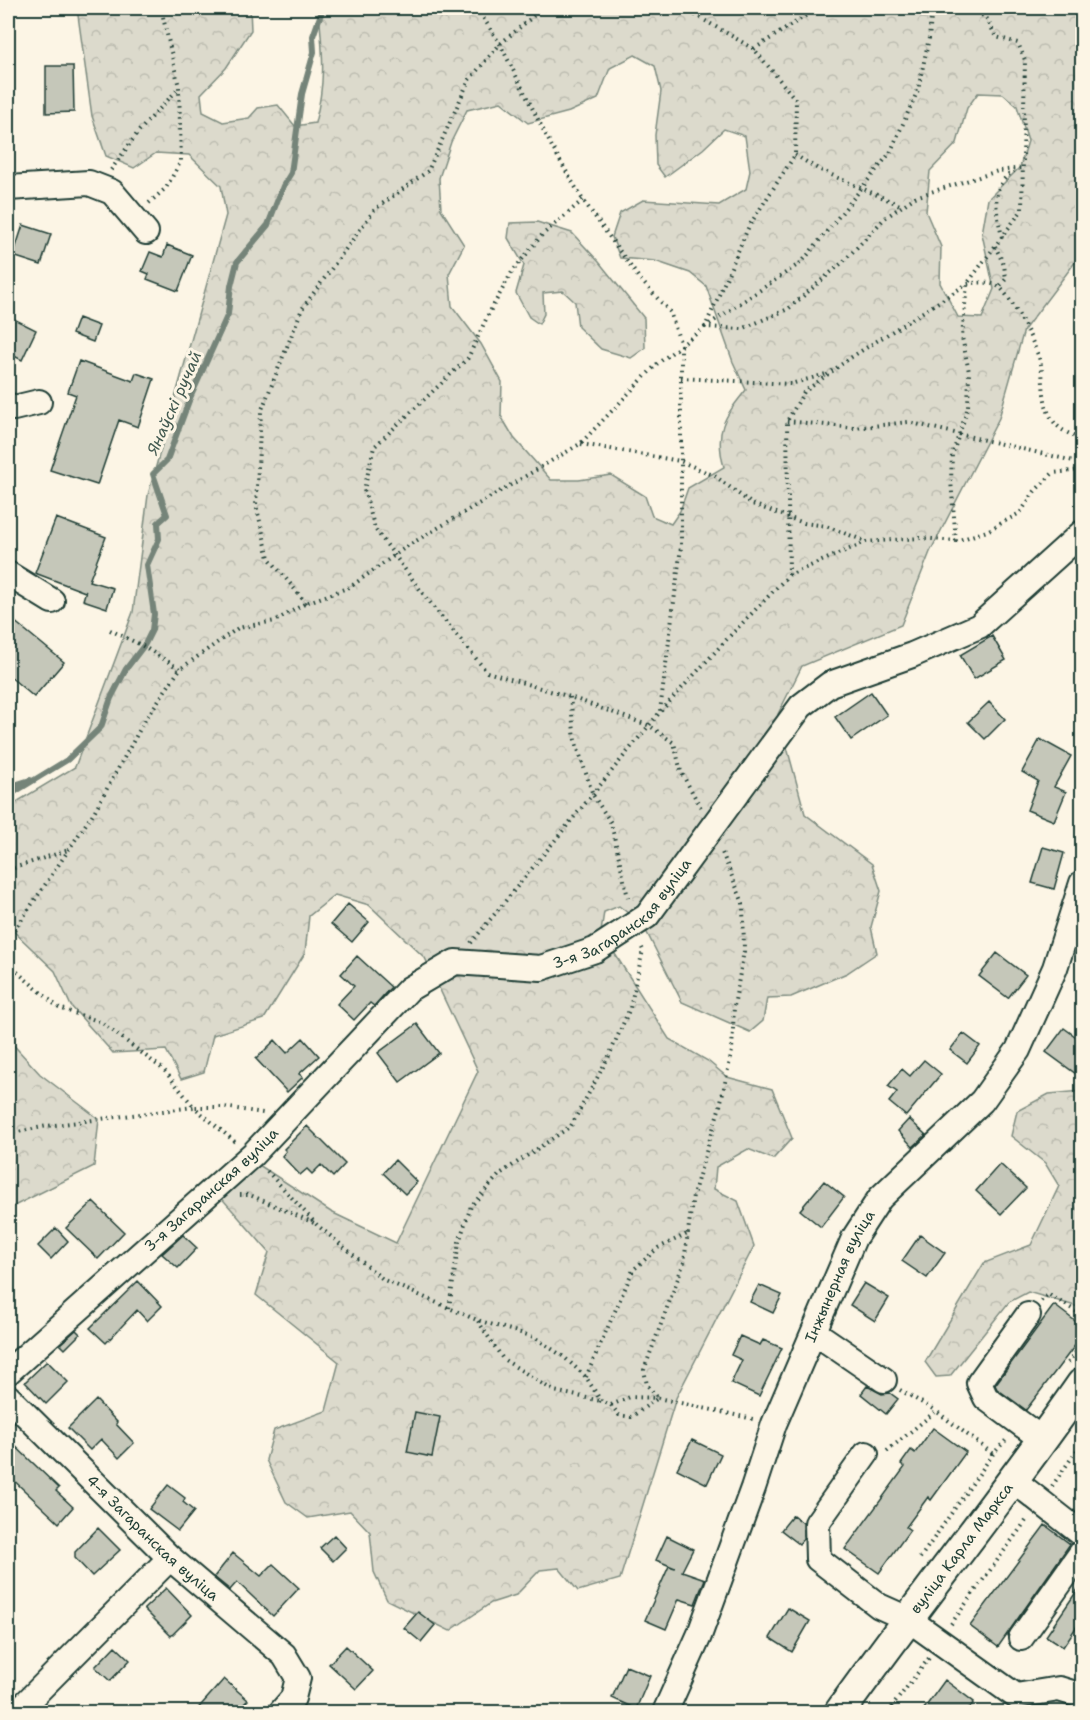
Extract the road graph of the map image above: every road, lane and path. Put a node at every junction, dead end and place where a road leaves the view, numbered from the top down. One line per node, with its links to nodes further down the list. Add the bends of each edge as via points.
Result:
1 (161, 8): 10 (path)
2 (477, 8): 8 (path)
3 (543, 8): 8 (path)
4 (685, 8): 9 (path)
5 (818, 8): 9 (path)
6 (932, 8): 15 (path, via 918,90 890,153)
7 (968, 8): 12 (path, via 986,17 996,37 1018,43 1025,60)
8 (500, 45): 16 (path); 45 (path, via 470,80 428,171 375,209 302,309 261,412 256,506 269,558)
9 (754, 49): 11 (path, via 796,100)
10 (179, 87): 13 (path, via 139,131); 18 (path, via 182,161 166,188 149,203)
11 (795, 154): 15 (path); 24 (path, via 749,226)
12 (1023, 168): 17 (path, via 959,182 915,197); 20 (path, via 1022,210); 20 (path, via 1011,172 999,187 995,202)
13 (99, 187): 14 (street, via 89,183); 18 (street, via 112,192)
14 (8, 188)
15 (861, 189): 17 (path); 24 (path, via 802,262)
16 (583, 200): 25 (path, via 639,278 670,312); 41 (path, via 542,235 512,272 468,358 374,447 364,490 375,529)
17 (902, 206): 24 (path, via 788,309 742,328)
18 (126, 207): 19 (street)
19 (146, 232)
20 (1002, 237): 21 (path)
21 (995, 246): 22 (path); 23 (path, via 1006,279)
22 (967, 284): 23 (path, via 982,282); 26 (path); 31 (path, via 962,337 969,372 968,408)
23 (999, 287): 32 (path, via 1041,362 1051,418 1060,430)
24 (705, 327): 25 (path)
25 (681, 345): 27 (path); 33 (path, via 657,364)
26 (830, 373): 27 (path, via 790,384); 30 (path, via 804,392)
27 (681, 378): 34 (path)
28 (39, 402): 29 (street, via 14,408)
29 (8, 405)
30 (787, 421): 31 (path, via 855,428 908,422); 37 (path)
31 (959, 433): 35 (path); 39 (path, via 952,455 951,481)
32 (1083, 440)
33 (580, 444): 34 (path); 41 (path)
34 (680, 461): 37 (path, via 715,476 752,504); 49 (path, via 681,547)
35 (1083, 463)
36 (1083, 470): 39 (path, via 1053,473 1020,513 987,531)
37 (789, 518): 40 (path, via 826,526); 43 (path)
38 (1083, 533): 52 (street, 3-я Загаранская вуліца, via 979,626 831,684 801,706)
39 (956, 541): 40 (path, via 920,538)
40 (866, 542): 43 (path)
41 (396, 555): 45 (path, via 350,587); 48 (path, via 487,672)
42 (8, 573): 44 (street)
43 (789, 575): 49 (path)
44 (52, 602)
45 (306, 603): 47 (path, via 275,621 238,628)
46 (110, 630): 47 (path)
47 (180, 669): 53 (path, via 145,720)
48 (570, 698): 50 (path); 51 (path, via 575,740)
49 (660, 712): 50 (path)
50 (650, 726): 51 (path); 52 (path, via 674,743 681,772)
51 (593, 795): 56 (path, via 610,823); 58 (path)
52 (713, 826): 56 (street, 3-я Загаранская вуліца, via 647,916); 66 (path, via 743,903 744,951 734,1006 732,1051 693,1195)
53 (69, 849): 54 (path); 57 (path)
54 (8, 870)
55 (1083, 883): 71 (street, Інжынерная вуліца, via 1055,968 1018,1050 982,1101 880,1198 854,1238)
56 (632, 926): 58 (street, 3-я Загаранская вуліца, via 595,950 541,968); 67 (path, via 642,950 630,1008 609,1056 571,1126 500,1174 471,1206 459,1242)
57 (8, 940)
58 (455, 962): 61 (street, 3-я Загаранская вуліца, via 409,989)
59 (8, 964): 60 (path, via 59,1008 101,1022 164,1070)
60 (194, 1107): 61 (path, via 224,1107); 62 (path); 63 (path)
61 (287, 1117): 63 (street, 3-я Загаранская вуліца)
62 (8, 1134)
63 (252, 1154): 64 (street, 3-я Загаранская вуліца); 65 (path)
64 (208, 1194): 65 (path, via 250,1196); 72 (street, 3-я Загаранская вуліца)
65 (317, 1225): 67 (path, via 384,1280)
66 (688, 1233): 73 (path, via 658,1248 633,1270); 77 (path, via 684,1262 644,1370 647,1385)
67 (449, 1308): 70 (path)
68 (1028, 1315): 69 (path, via 1048,1293); 82 (street, via 979,1383 986,1398)
69 (1083, 1315)
70 (477, 1320): 73 (path, via 534,1336); 78 (path, via 502,1359 554,1391)
71 (814, 1332): 74 (street); 81 (street, Інжынерная вуліца)
72 (8, 1372)
73 (586, 1377): 78 (path)
74 (884, 1380): 80 (path)
75 (1083, 1384): 82 (main road, вуліца Карла Маркса)
76 (8, 1397): 90 (street, 4-я Загаранская вуліца)
77 (658, 1398): 79 (path, via 630,1397); 79 (path, via 631,1418 619,1415); 81 (path)
78 (601, 1401): 79 (path)
79 (611, 1405)
80 (936, 1411): 84 (path); 85 (path, via 887,1450)
81 (774, 1424): 99 (street, Інжынерная вуліца, via 699,1636)
82 (1032, 1433): 84 (path); 86 (main road, вуліца Карла Маркса)
83 (1083, 1443): 87 (path)
84 (993, 1454): 91 (path)
85 (873, 1456): 92 (street, via 817,1523 818,1559 879,1606)
86 (1013, 1480): 87 (street); 92 (main road, вуліца Карла Маркса)
87 (1040, 1501): 88 (street); 94 (path)
88 (1083, 1534)
89 (1083, 1552): 93 (street)
90 (170, 1558): 97 (street); 98 (street, 4-я Загаранская вуліца, via 284,1655 298,1678 293,1698)
91 (918, 1561)
92 (908, 1619): 94 (street); 100 (main road, вуліца Карла Маркса)
93 (1021, 1638)
94 (942, 1642): 96 (street); 101 (path)
95 (1083, 1696): 96 (street, via 1059,1689)
96 (1010, 1704)
97 (17, 1713)
98 (281, 1713)
99 (665, 1713)
100 (840, 1713)
101 (888, 1713)

